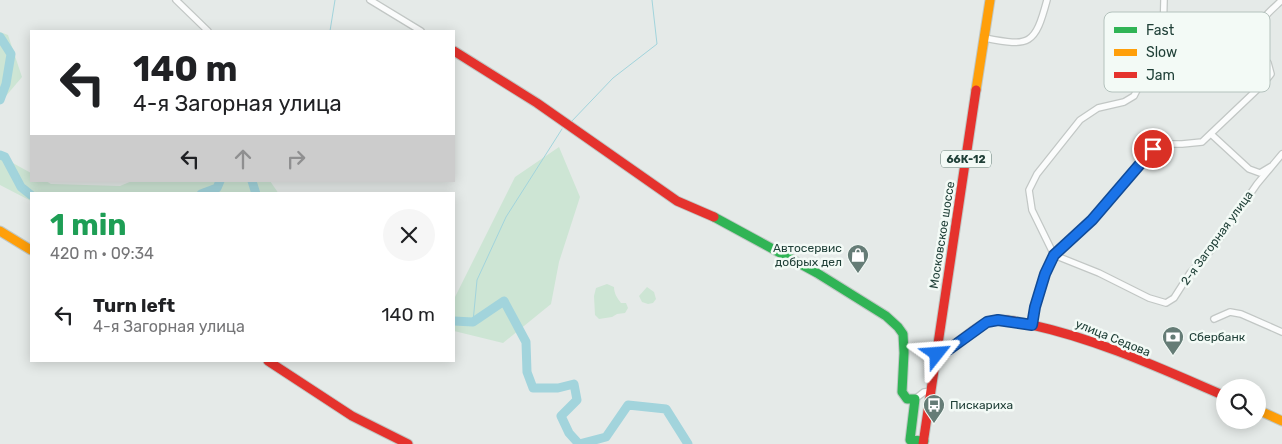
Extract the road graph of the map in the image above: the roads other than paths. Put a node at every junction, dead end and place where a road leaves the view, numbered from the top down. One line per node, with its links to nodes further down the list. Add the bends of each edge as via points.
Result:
1 (176, 0): 7 (street)
2 (370, 0): 8 (street)
3 (990, 0): 9 (street, Московское шоссе / 66К-12)
4 (1047, 0): 9 (street, via 1040,25 1030,39 1018,43)
5 (1282, 0): 6 (street)
6 (1269, 12)
7 (207, 30)
8 (419, 30)
9 (984, 38): 22 (street, Московское шоссе / 66К-12)
10 (455, 53): 26 (street, via 537,103 677,200 817,273 886,316 903,334 902,392 907,399)
11 (1136, 92): 18 (street, via 1124,102 1098,108 1080,120 1037,174 1029,190 1032,210)
12 (1255, 92): 13 (street)
13 (1211, 134): 15 (street, via 1250,169 1260,173); 18 (street, via 1202,142 1163,144 1153,149 1092,220)
14 (1282, 155): 15 (street, 2-я Загорная улица)
15 (1274, 165): 18 (street, 2-я Загорная улица, via 1174,298 1166,303)
16 (0, 231): 17 (street)
17 (30, 249)
18 (1054, 255): 20 (street, via 1045,274)
19 (1214, 319): 21 (street, via 1230,312 1241,314)
20 (1032, 325): 22 (street, улица Седова, via 998,320 987,322 944,353); 25 (street, улица Седова, via 1094,341)
21 (1282, 332)
22 (937, 354): 24 (street, Московское шоссе / 66К-12)
23 (270, 362): 30 (street, via 352,416)
24 (932, 391): 26 (street, via 924,392); 29 (street, Московское шоссе / 66К-12)
25 (1216, 392)
26 (915, 400): 29 (street, via 910,440)
27 (1266, 413): 28 (street)
28 (1282, 420)
29 (924, 443)
30 (408, 444)

